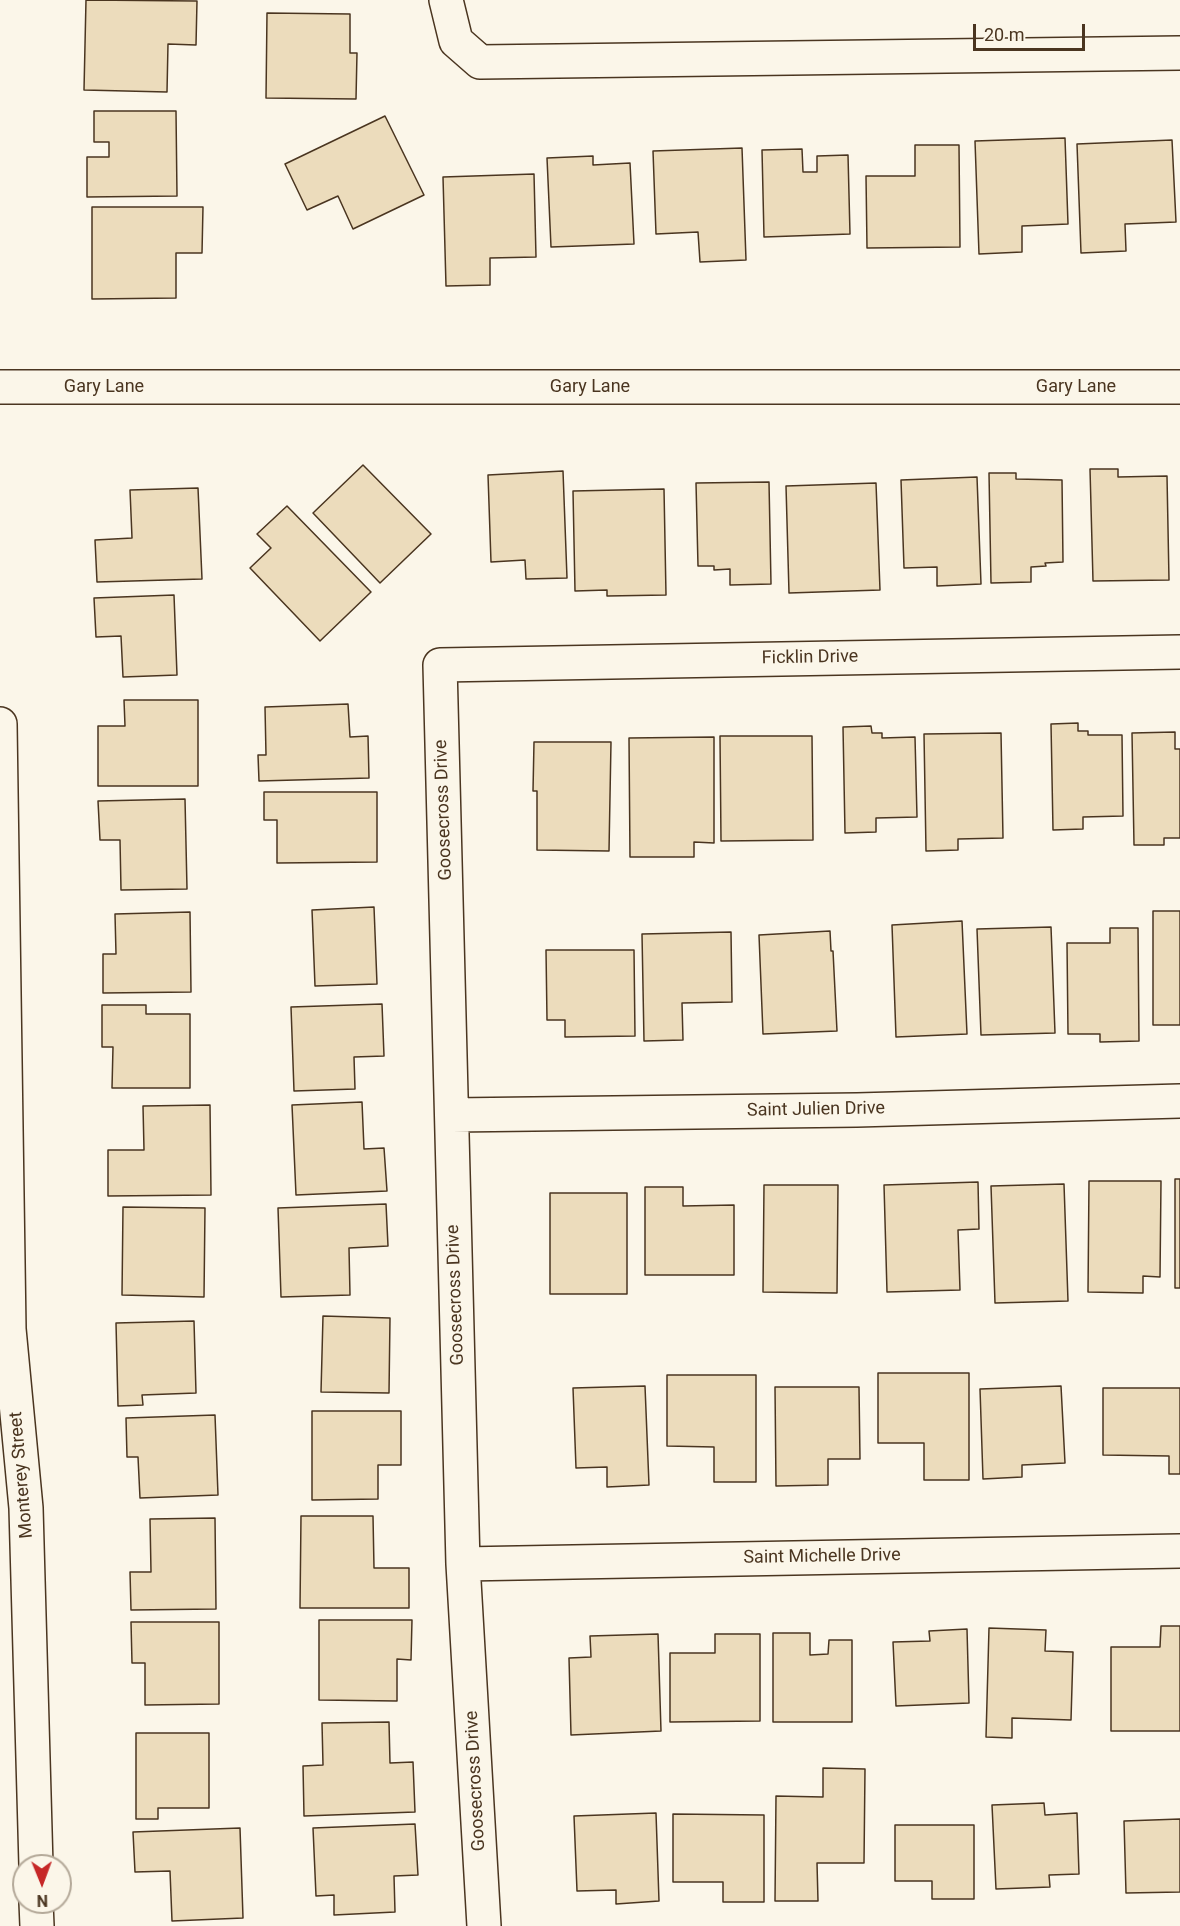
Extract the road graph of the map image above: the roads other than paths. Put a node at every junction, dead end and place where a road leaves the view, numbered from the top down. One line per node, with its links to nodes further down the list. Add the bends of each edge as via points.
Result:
1 (446, 0): 2 (street, via 456,41 480,62)
2 (1180, 53)
3 (0, 387): 4 (street, Gary Lane)
4 (1180, 387)
5 (1180, 652): 6 (street, Ficklin Drive)
6 (440, 664): 9 (street, Goosecross Drive)
7 (0, 724): 10 (street, Monterey Street)
8 (1180, 1101): 9 (street, Saint Julien Drive)
9 (452, 1115): 12 (street, Goosecross Drive)
10 (4, 1330): 13 (street, Monterey Street, via 26,1508)
11 (1180, 1551): 12 (street, Saint Michelle Drive)
12 (464, 1564): 14 (street, Goosecross Drive)
13 (36, 1854)
14 (484, 1926)

